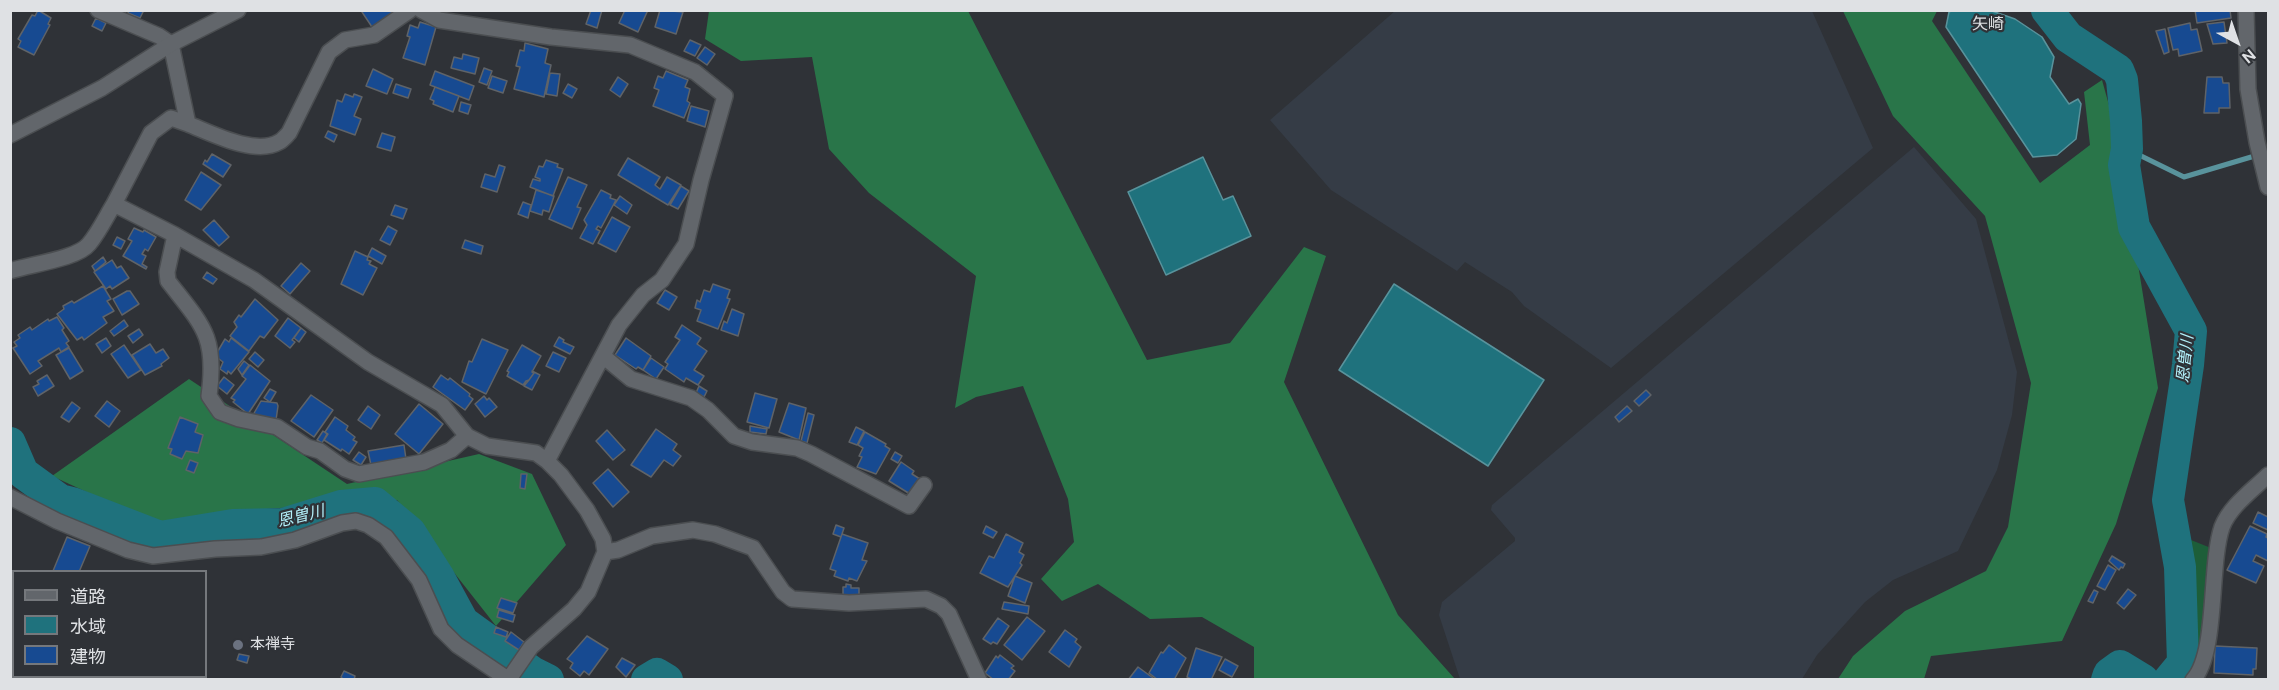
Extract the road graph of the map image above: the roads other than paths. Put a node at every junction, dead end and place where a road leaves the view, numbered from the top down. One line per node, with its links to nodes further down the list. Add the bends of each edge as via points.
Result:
1 (98, 10): 6 (street)
2 (238, 10): 6 (street)
3 (410, 10): 7 (street, via 374,35 345,40 329,52 289,132 280,142 267,147 250,146)
4 (421, 10): 13 (street, via 439,20 630,45 695,72 725,96 686,243 662,280 643,295 619,325)
5 (2246, 10): 9 (street, via 2248,89)
6 (171, 44): 7 (street); 8 (street, via 102,88)
7 (188, 124): 10 (street, via 171,118 151,134)
8 (10, 135)
9 (2268, 187)
10 (114, 204): 11 (street); 12 (street, via 89,245 76,255)
11 (175, 235): 14 (street, via 254,280 369,362 442,405); 14 (street, via 168,281 203,327 211,351 209,396 220,412 277,428 320,451 345,470 359,474 424,462 451,450)
12 (10, 270)
13 (603, 356): 15 (street); 17 (street, via 631,379 691,398 734,436 811,453 909,506)
14 (467, 436): 15 (street, via 487,446 536,453)
15 (548, 460): 19 (street, via 587,510 603,539)
16 (2268, 475): 22 (street, via 2236,505 2223,525 2205,661)
17 (924, 485)
18 (10, 497): 20 (street, via 57,521 153,556 261,547 342,523 356,521 368,525 386,537 419,579 441,628 457,645)
19 (605, 552): 20 (street, via 588,592 531,647); 21 (street, via 652,536 693,530 753,548 792,599 849,603 926,599 950,615)
20 (511, 677)
21 (979, 680)
22 (2193, 680)

